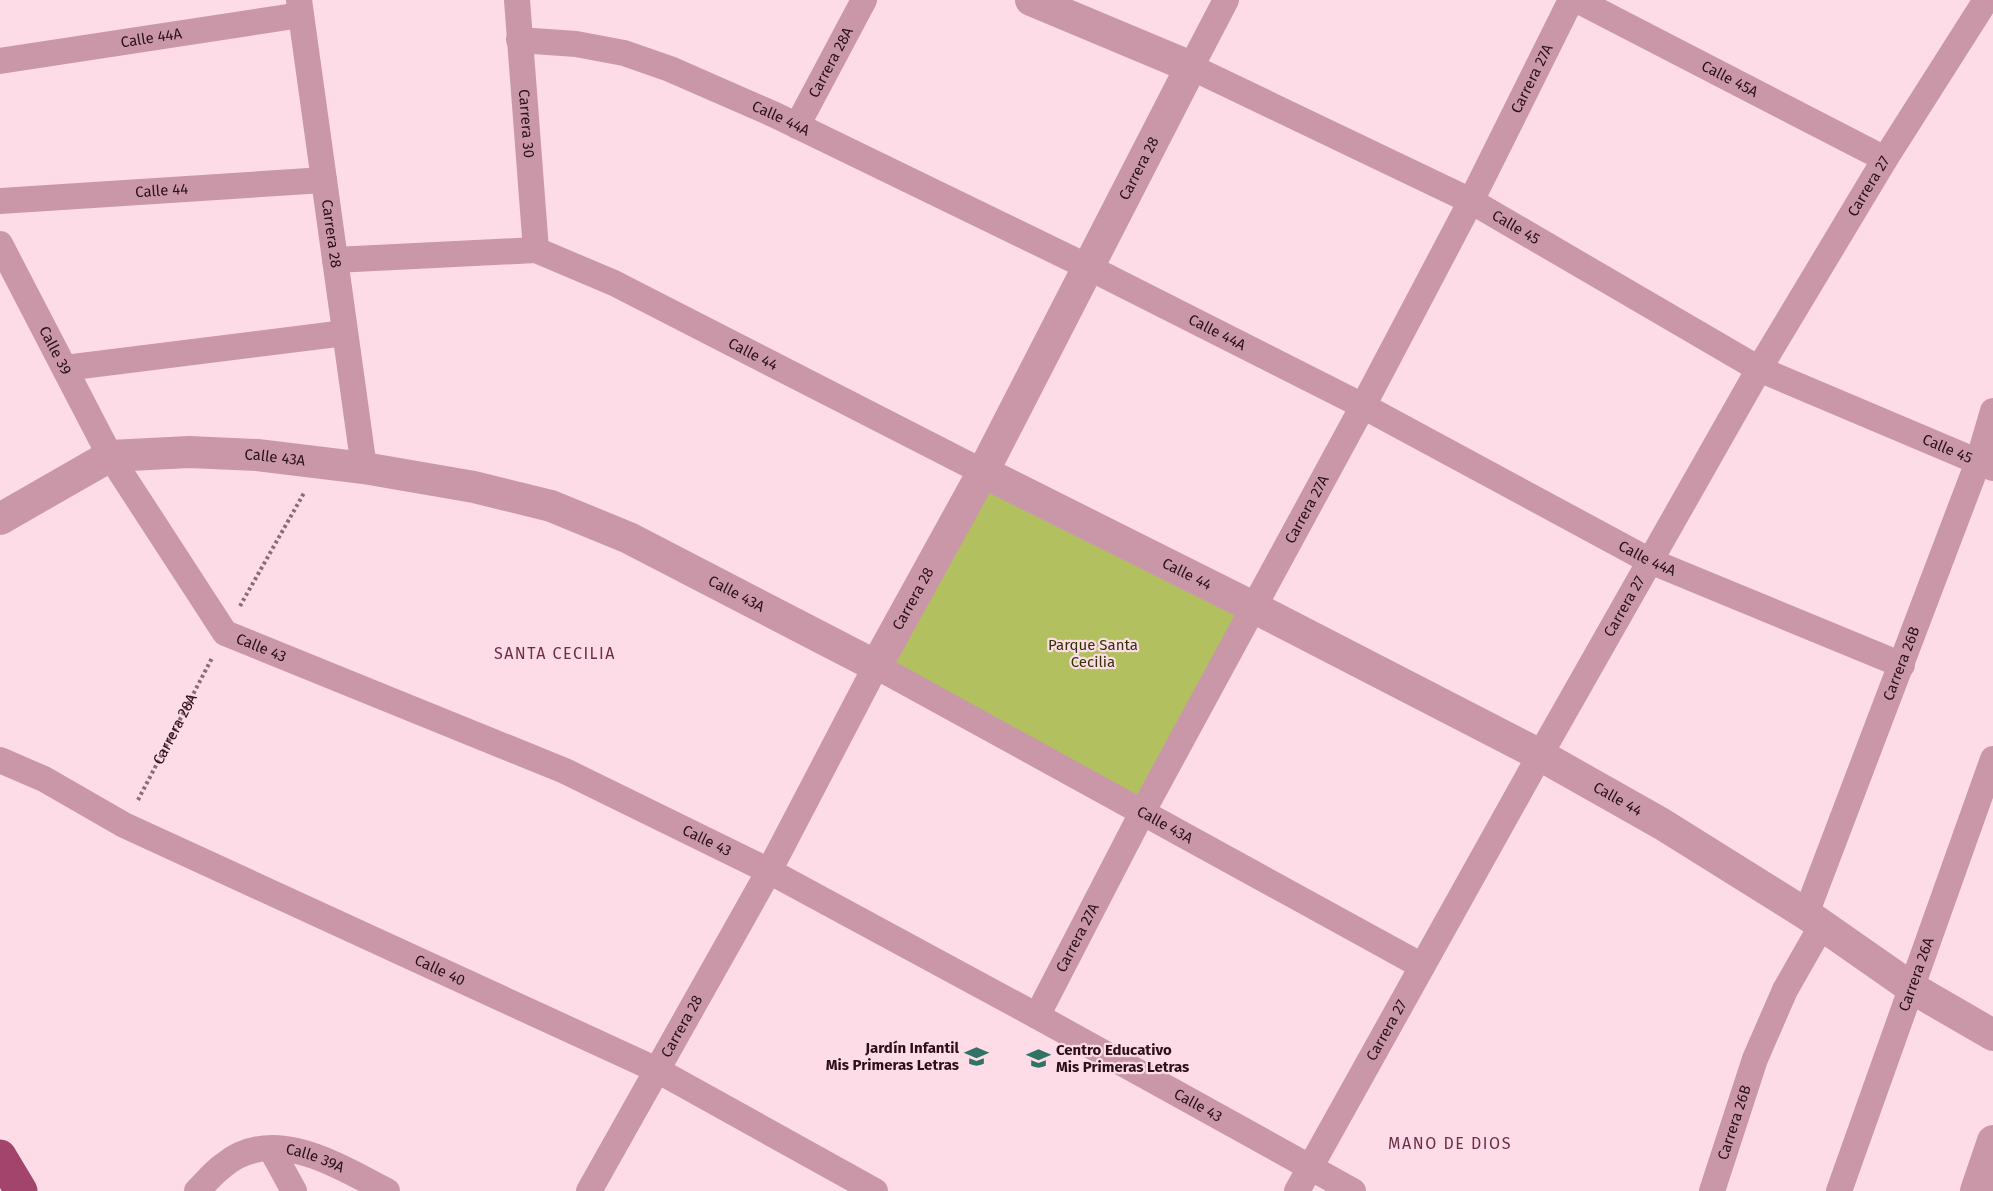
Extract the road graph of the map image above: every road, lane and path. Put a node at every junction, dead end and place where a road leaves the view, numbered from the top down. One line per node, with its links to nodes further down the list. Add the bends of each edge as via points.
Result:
1 (516, 0): 9 (street, Carrera 30)
2 (864, 0): 12 (street, Carrera 28A)
3 (1031, 0): 11 (street, Calle 45)
4 (1226, 0): 11 (street, Carrera 28)
5 (1571, 0): 16 (street, Carrera 27A)
6 (1576, 0): 13 (street, Calle 45A)
7 (1986, 0): 13 (street, Carrera 27)
8 (300, 8): 10 (street, Calle 44A); 14 (street, Carrera 28)
9 (519, 40): 12 (street, Calle 44A, via 576,44 624,53 670,69); 18 (street, Carrera 30)
10 (0, 61)
11 (1191, 67): 16 (street, Calle 45); 20 (street, Carrera 28)
12 (797, 126): 20 (street, Calle 44A)
13 (1885, 159): 23 (street, Carrera 27)
14 (324, 180): 15 (street, Calle 44); 19 (street, Carrera 28)
15 (0, 201)
16 (1471, 201): 23 (street, Calle 45); 24 (street, Carrera 27A)
17 (0, 244): 22 (street, Calle 39)
18 (536, 250): 19 (street, Calle 44); 30 (street, Calle 44, via 614,283)
19 (335, 260): 21 (street, Carrera 28)
20 (1088, 267): 24 (street, Calle 44A); 30 (street, Carrera 28)
21 (345, 333): 22 (street); 29 (street, Carrera 28)
22 (65, 368): 26 (street, Calle 39)
23 (1759, 369): 28 (street, Calle 45); 32 (street, Carrera 27)
24 (1363, 406): 32 (street, Calle 44A); 33 (street, Carrera 27A)
25 (1993, 411): 28 (street, Carrera 26B)
26 (110, 456): 27 (street, Calle 43A, via 189,452); 31 (street, Calle 43A); 34 (street, Calle 43)
27 (321, 463): 29 (street, Calle 43A); 34 (path)
28 (1985, 465): 35 (street, Carrera 26B)
29 (364, 468): 36 (street, Calle 43A, via 551,506 629,538)
30 (983, 472): 33 (street, Calle 44); 36 (street, Carrera 28)
31 (0, 519)
32 (1650, 561): 35 (street, Calle 44A); 37 (street, Carrera 27)
33 (1255, 608): 37 (street, Calle 44); 40 (street, Carrera 27A)
34 (225, 633): 41 (path, Carrera 28A); 42 (street, Calle 43, via 565,771)
35 (1902, 665): 43 (street, Carrera 26B)
36 (876, 666): 40 (street, Calle 43A); 42 (street, Carrera 28)
37 (1540, 755): 43 (street, Calle 44, via 1662,824); 44 (street, Carrera 27)
38 (1993, 759): 45 (street, Carrera 26A)
39 (0, 760): 41 (street, Calle 40, via 44,779)
40 (1143, 811): 44 (street, Calle 43A); 46 (street, Carrera 27A)
41 (124, 825): 48 (street, Calle 40)
42 (769, 871): 46 (street, Calle 43); 48 (street, Carrera 28)
43 (1814, 920): 45 (street, Calle 44); 61 (street, Carrera 26B, via 1755,1059)
44 (1422, 966): 52 (street, Carrera 27)
45 (1912, 988): 47 (street, Calle 44); 62 (street, Carrera 26A)
46 (1037, 1016): 52 (street, Calle 43)
47 (1993, 1035)
48 (657, 1070): 57 (street, Carrera 28); 58 (street, Calle 40)
49 (1993, 1141): 63 (street)
50 (272, 1149): 54 (street, Calle 39A, via 255,1150 224,1164); 55 (street); 56 (street, Calle 39A, via 300,1150)
51 (0, 1156): 53 (highway)
52 (1311, 1167): 59 (street, Carrera 27); 60 (street, Calle 43)
53 (21, 1191)
54 (197, 1191)
55 (294, 1191)
56 (387, 1191)
57 (589, 1191)
58 (875, 1191)
59 (1298, 1191)
60 (1353, 1191)
61 (1712, 1191)
62 (1839, 1191)
63 (1976, 1191)

